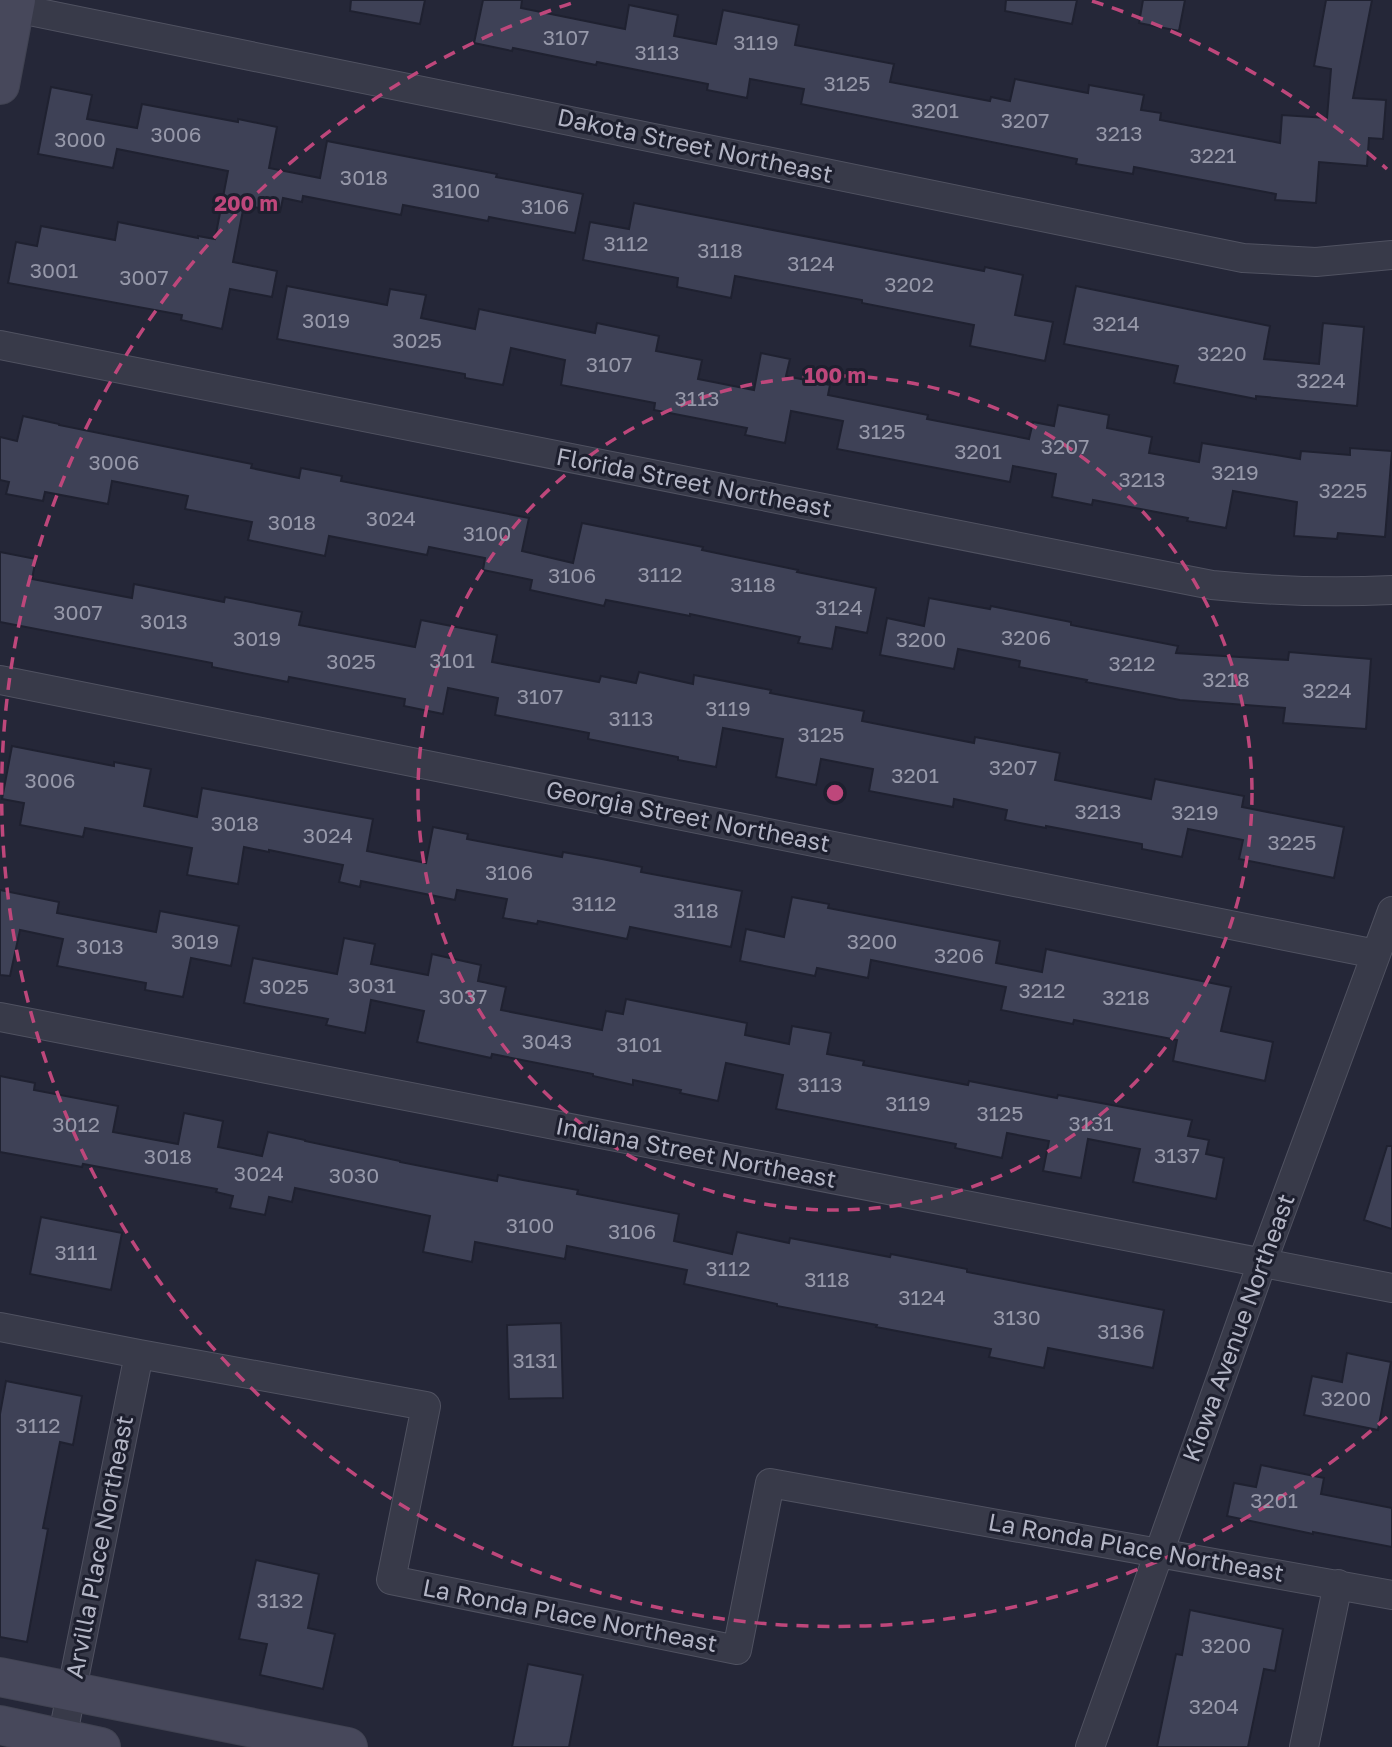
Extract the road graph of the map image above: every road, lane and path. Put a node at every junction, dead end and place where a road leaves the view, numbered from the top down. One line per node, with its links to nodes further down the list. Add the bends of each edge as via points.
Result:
1 (10, 4): 2 (main road); 3 (street, Dakota Street Northeast, via 1243,258 1316,262)
2 (0, 85)
3 (1392, 255)
4 (0, 345): 5 (street, Florida Street Northeast, via 1212,585 1267,591)
5 (1392, 590)
6 (0, 680): 8 (street, Georgia Street Northeast)
7 (1392, 911): 8 (street, Kiowa Avenue Northeast)
8 (1376, 954): 10 (street, Kiowa Avenue Northeast)
9 (0, 1017): 10 (street, Indiana Street Northeast)
10 (1262, 1263): 11 (street, Indiana Street Northeast); 14 (street, Kiowa Avenue Northeast)
11 (1392, 1288)
12 (0, 1327): 13 (street, La Ronda Place Northeast)
13 (139, 1354): 14 (street, La Ronda Place Northeast, via 426,1406 391,1580 737,1650 770,1483); 18 (street, Arvilla Place Northeast)
14 (1159, 1553): 15 (street, La Ronda Place Northeast); 23 (street, Kiowa Avenue Northeast)
15 (1338, 1584): 16 (street, La Ronda Place Northeast); 24 (street)
16 (1392, 1595)
17 (0, 1676): 18 (main road)
18 (72, 1690): 20 (street, Arvilla Place Northeast); 22 (main road)
19 (0, 1725): 20 (main road)
20 (62, 1739): 21 (main road)
21 (101, 1747)
22 (348, 1747)
23 (1090, 1747)
24 (1304, 1747)

